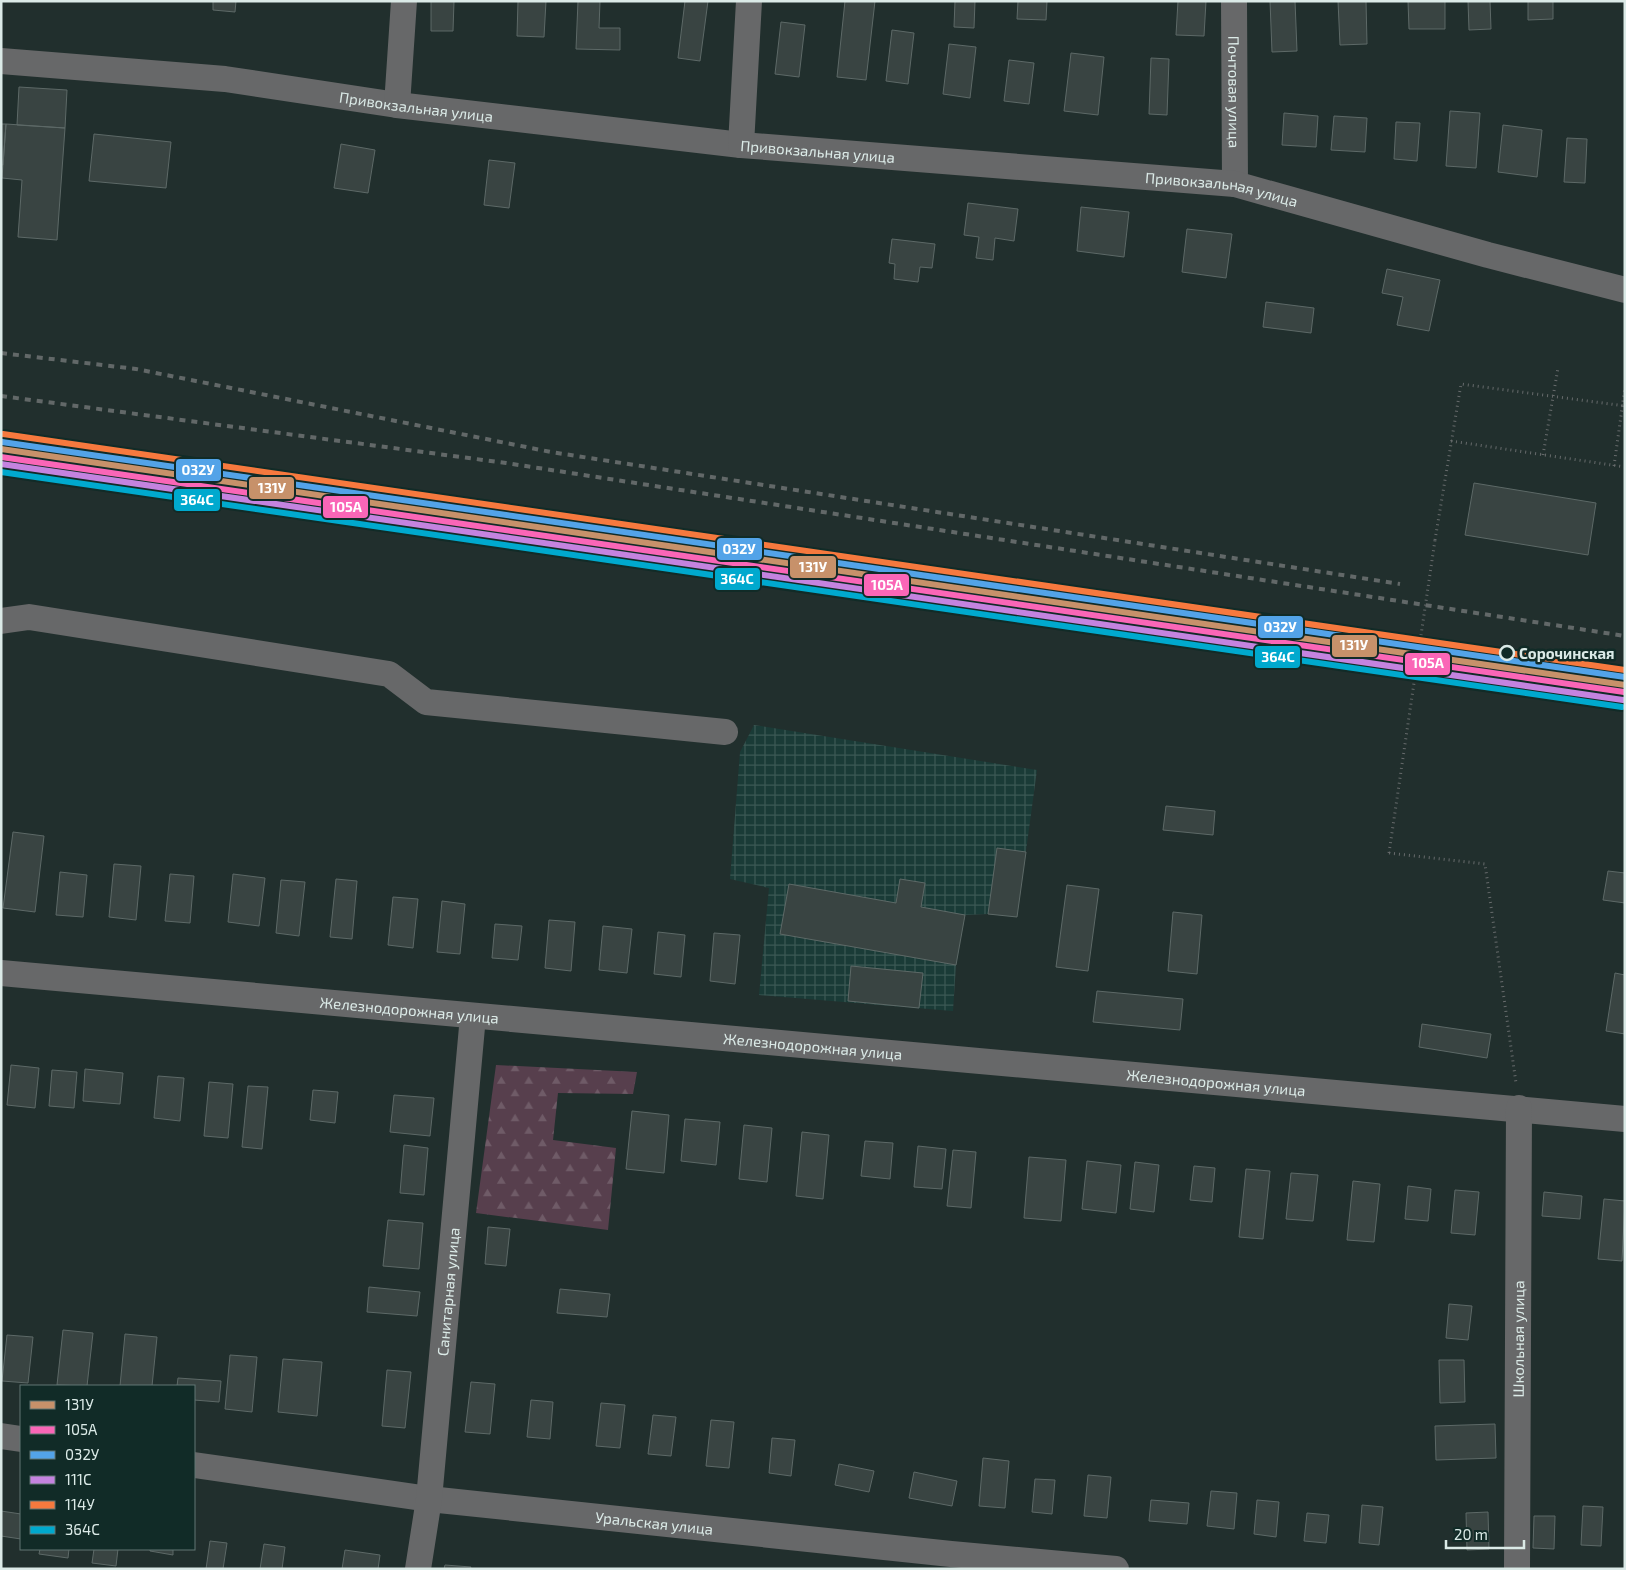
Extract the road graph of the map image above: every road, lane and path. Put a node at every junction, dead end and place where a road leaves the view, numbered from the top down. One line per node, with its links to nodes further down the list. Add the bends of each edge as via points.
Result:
1 (404, 1): 5 (street)
2 (748, 1): 6 (street)
3 (1234, 1): 7 (street, Почтовая улица)
4 (1, 61): 5 (street, Привокзальная улица, via 225,79)
5 (397, 104): 6 (street, Привокзальная улица)
6 (741, 145): 7 (street, Привокзальная улица)
7 (1235, 184): 8 (street, Привокзальная улица)
8 (1625, 290)
9 (1558, 368): 11 (path)
10 (1625, 387): 12 (path)
11 (1553, 396): 12 (path); 13 (path, via 1461,384); 14 (path)
12 (1624, 406): 15 (path)
13 (1451, 441): 14 (path); 19 (path, bridge)
14 (1544, 455): 15 (path)
15 (1614, 466): 16 (path)
16 (1625, 467)
17 (1, 621): 21 (street, via 30,617 389,674 426,702)
18 (1322, 626): 19 (path)
19 (1420, 642): 20 (path); 24 (path, bridge, via 1389,853 1485,864)
20 (1508, 653)
21 (725, 732)
22 (1, 973): 23 (street, Железнодорожная улица)
23 (473, 1016): 24 (street, Железнодорожная улица); 29 (street, Санитарная улица)
24 (1519, 1108): 25 (street, Железнодорожная улица); 32 (street, Школьная улица)
25 (1625, 1119)
26 (1, 1436): 27 (street)
27 (20, 1439)
28 (195, 1464): 29 (street, Уральская улица)
29 (429, 1499): 30 (street, Санитарная улица); 31 (street, Уральская улица)
30 (418, 1569)
31 (1116, 1569)
32 (1517, 1569)

